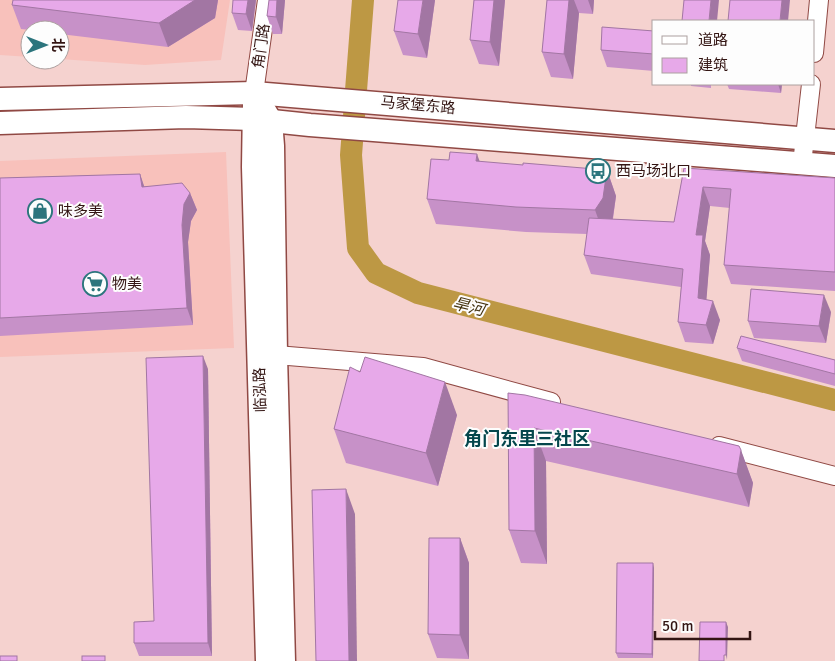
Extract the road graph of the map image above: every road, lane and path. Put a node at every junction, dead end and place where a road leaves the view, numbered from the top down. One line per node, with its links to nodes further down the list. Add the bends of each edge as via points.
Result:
1 (267, 0): 5 (street, 角门路)
2 (819, 0): 3 (street)
3 (815, 42)
4 (810, 85): 9 (street)
5 (254, 93): 6 (main road, 马家堡东路); 7 (main road); 9 (main road, 马家堡东路)
6 (0, 99)
7 (262, 120): 8 (main road, 马家堡东路, via 186,117); 11 (main road, 马家堡东路); 13 (main road, 临泓路, via 274,146); 17 (main road, 临泓路)
8 (0, 123)
9 (805, 138): 10 (main road, 马家堡东路); 11 (street)
10 (835, 141)
11 (802, 164): 12 (main road, 马家堡东路)
12 (835, 166)
13 (276, 355): 14 (street, via 423,368); 18 (main road, 临泓路)
14 (566, 406)
15 (700, 441): 16 (street)
16 (835, 476)
17 (267, 661)
18 (284, 661)

